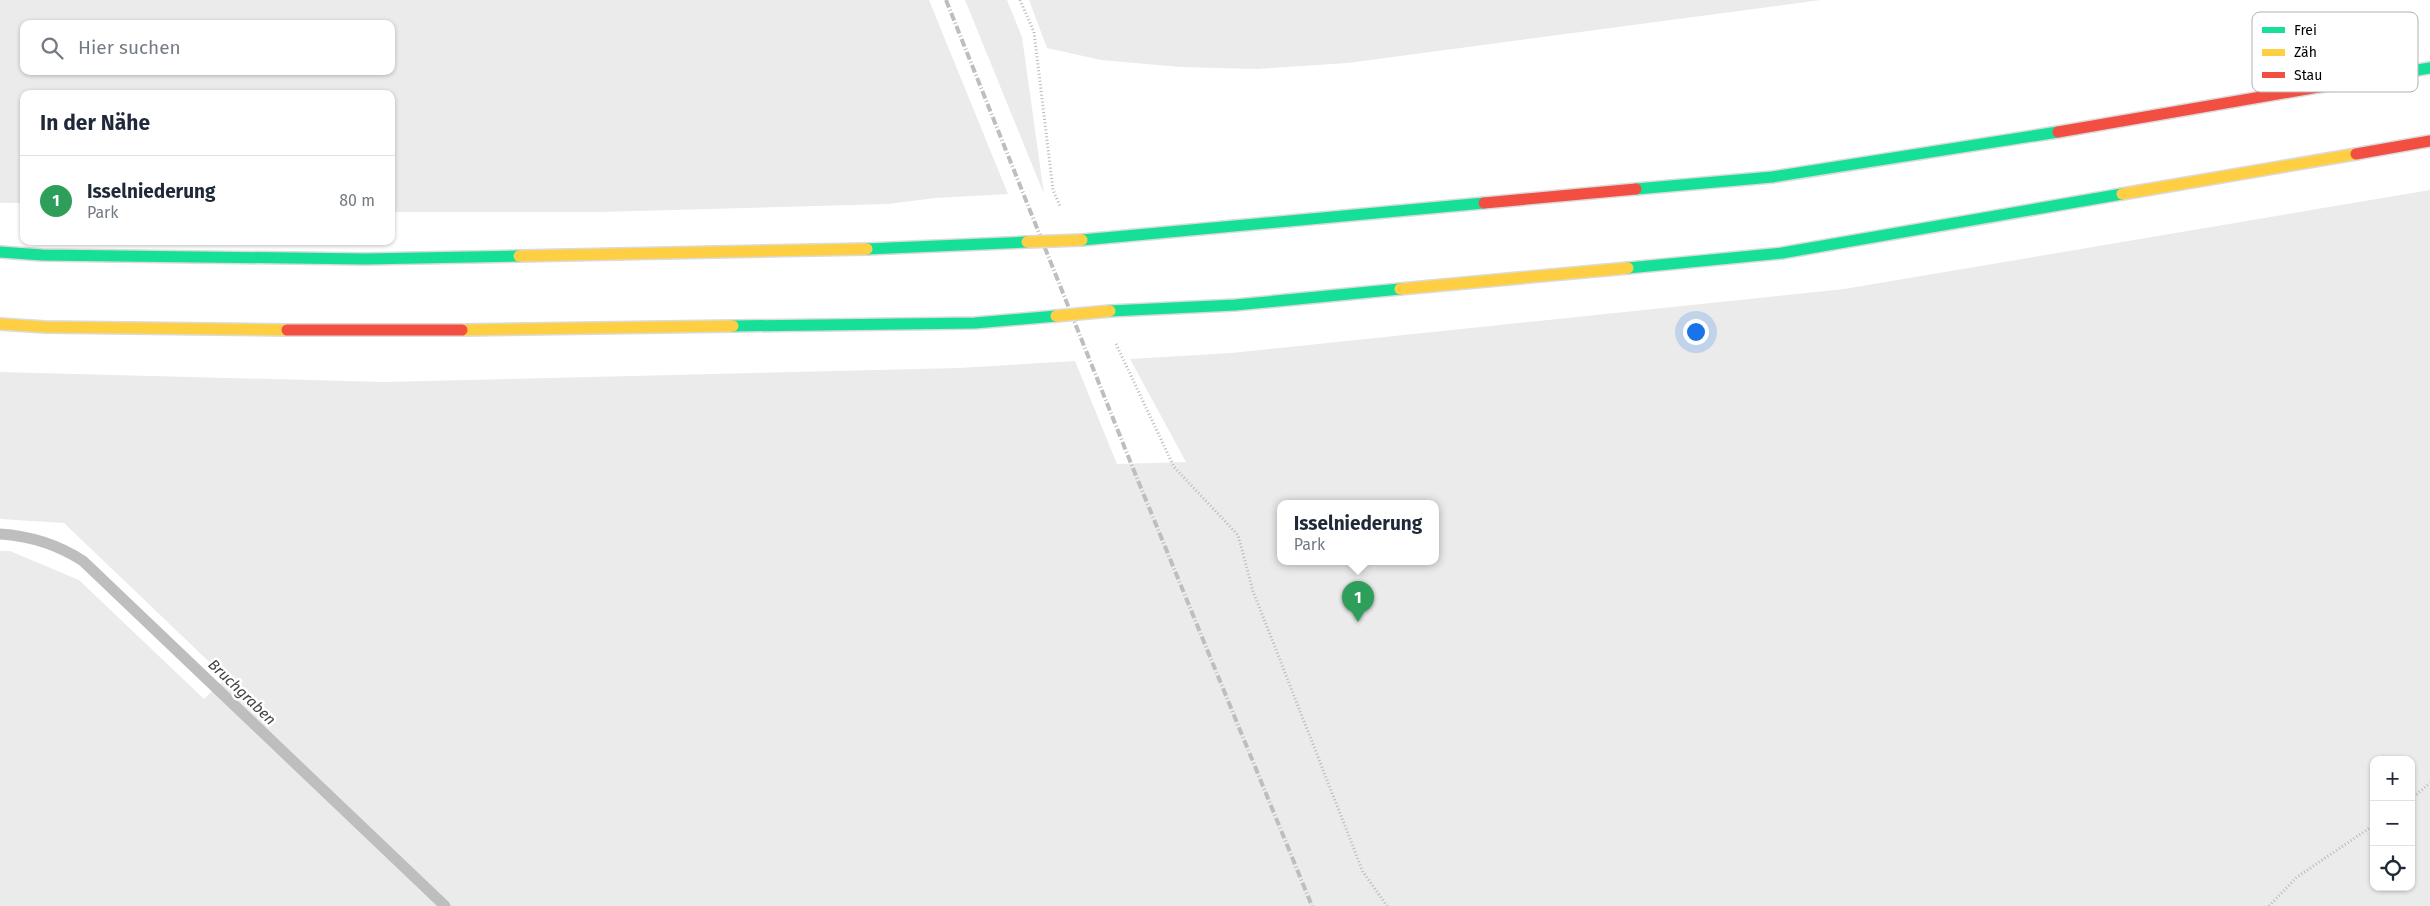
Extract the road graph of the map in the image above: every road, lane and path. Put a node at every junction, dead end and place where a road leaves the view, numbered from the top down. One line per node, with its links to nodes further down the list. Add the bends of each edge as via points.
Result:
1 (1020, 0): 4 (path, via 1034,32 1053,190)
2 (2295, 92): 5 (highway, bridge, via 1772,176 1082,240 944,247 366,259)
3 (2430, 141): 6 (highway, bridge, via 1782,253 1235,305 1110,311 974,323 379,331)
4 (1061, 208)
5 (0, 252)
6 (0, 324)
7 (1113, 335): 11 (path, via 1174,467 1238,535 1253,591 1363,872)
8 (2430, 783): 9 (path)
9 (2415, 796)
10 (2370, 828): 12 (path, via 2297,877)
11 (1387, 906)
12 (2269, 906)

